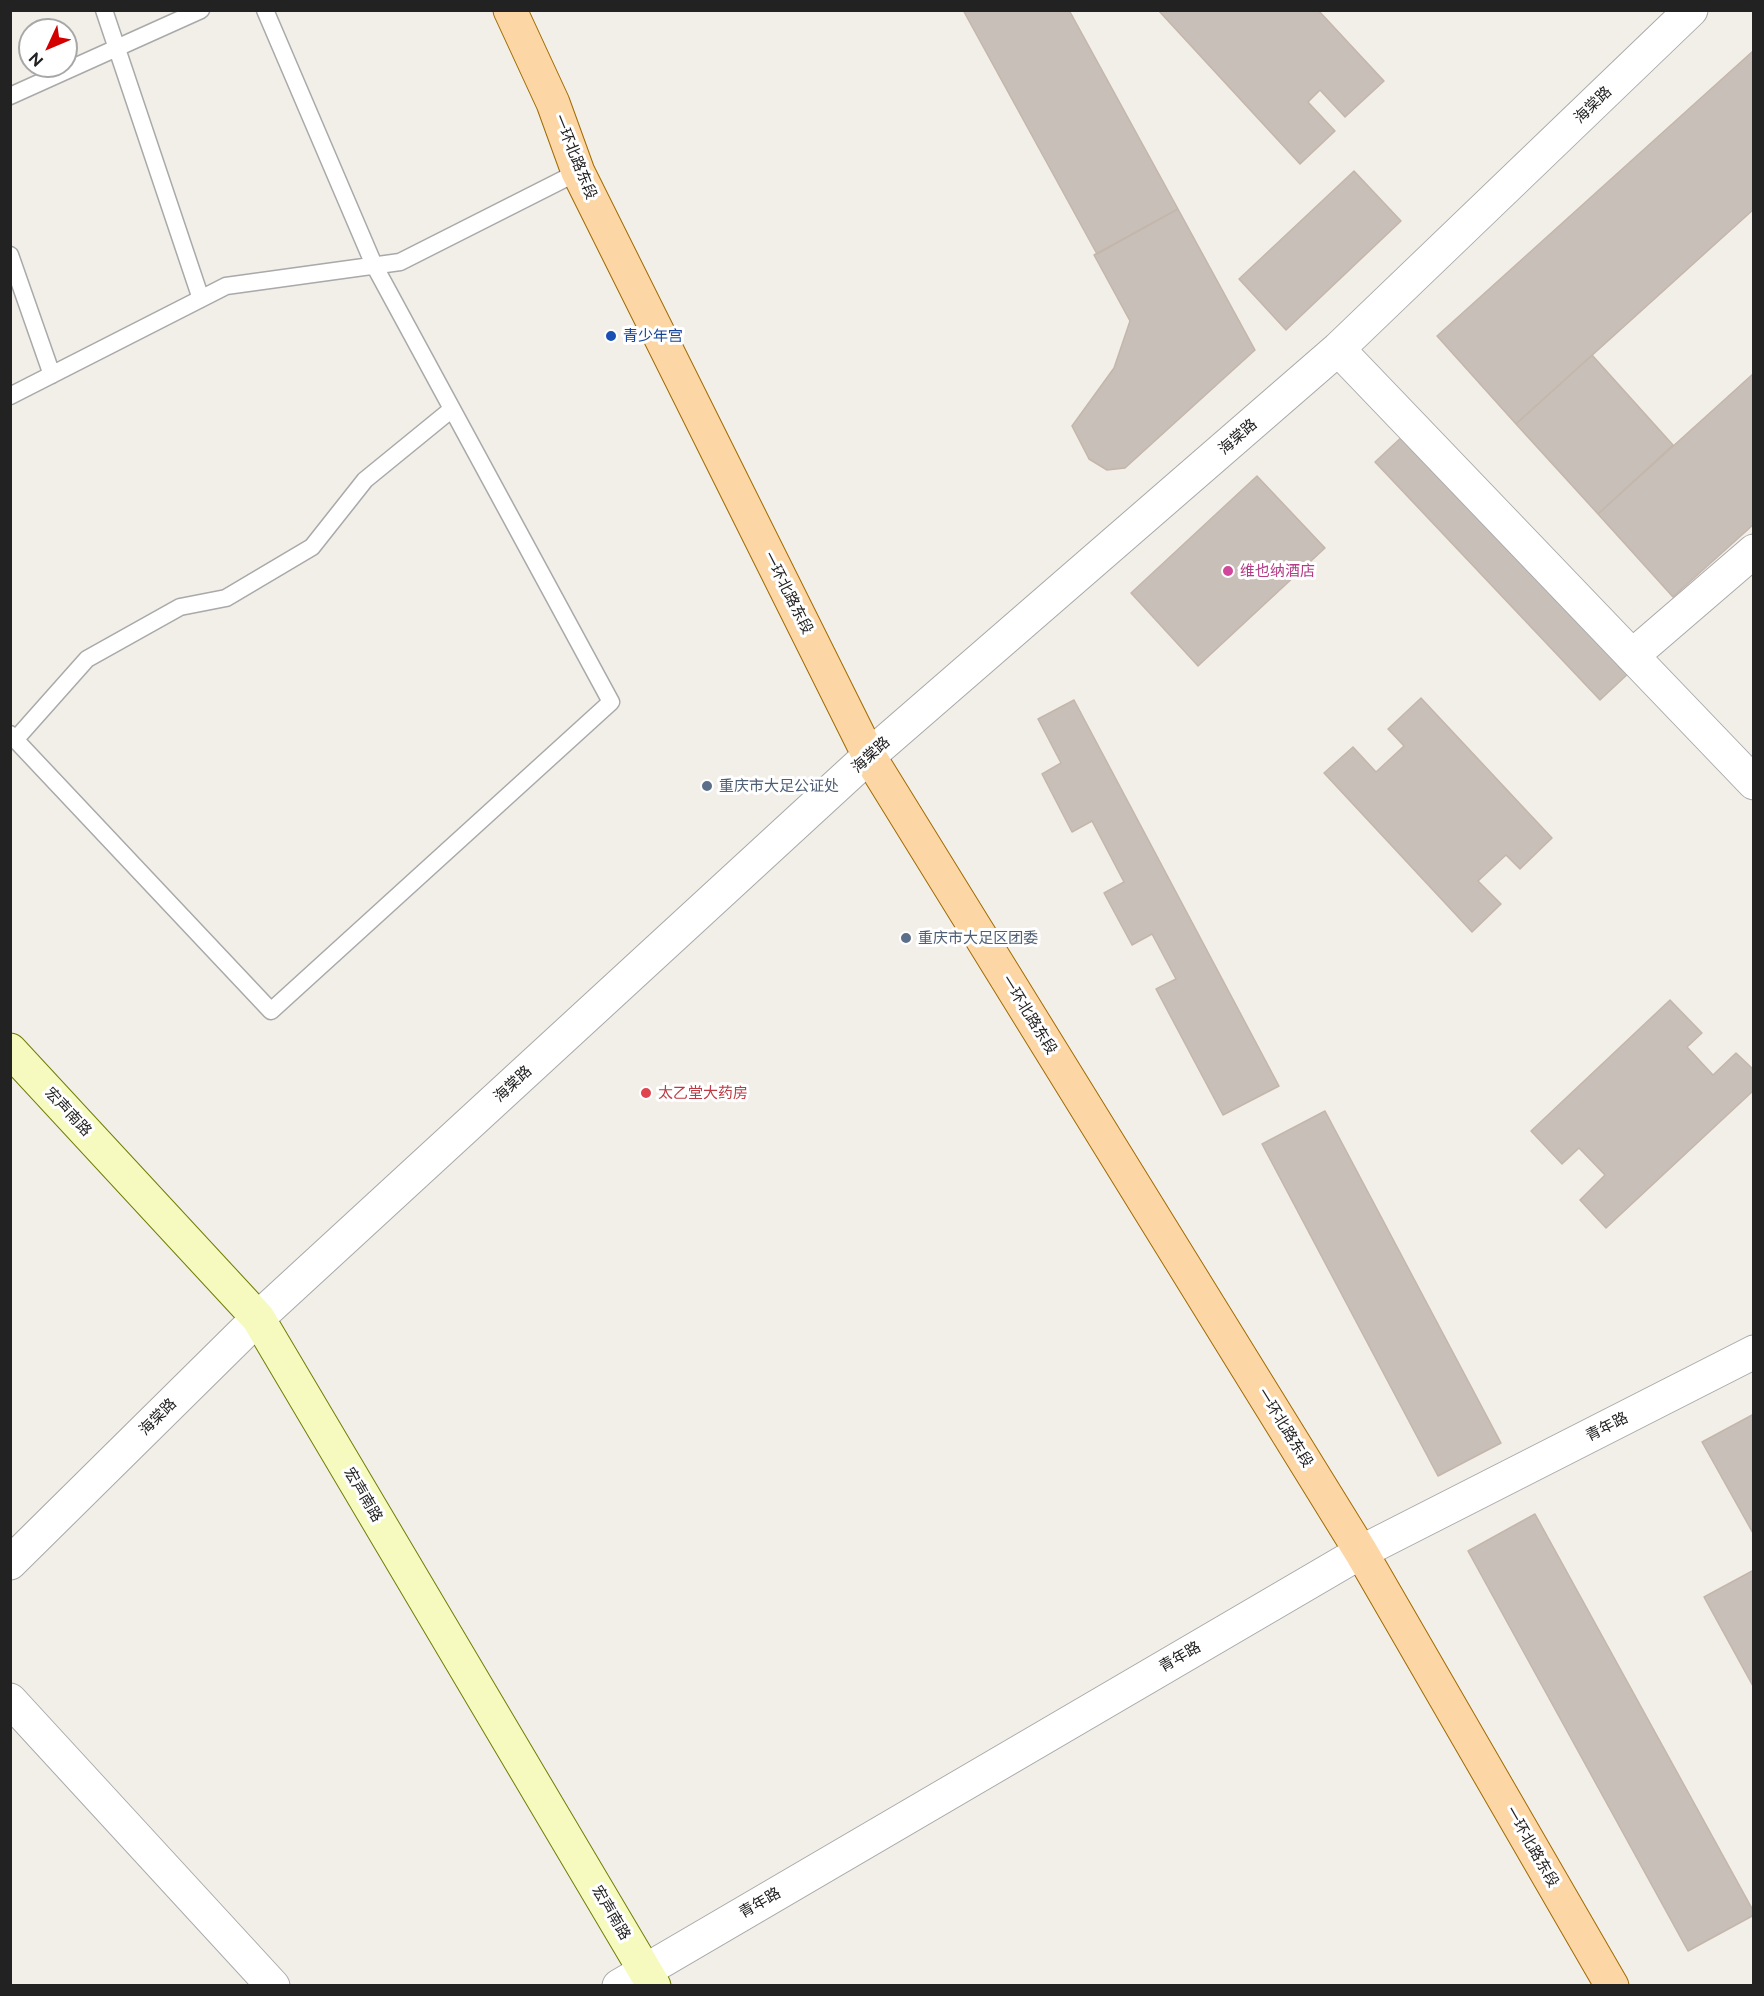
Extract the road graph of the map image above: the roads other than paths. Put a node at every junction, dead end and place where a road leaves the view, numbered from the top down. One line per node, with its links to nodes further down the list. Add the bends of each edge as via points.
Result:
1 (104, 10): 10 (lane)
2 (201, 10): 6 (lane)
3 (265, 10): 9 (lane)
4 (510, 10): 7 (main road, 一环北路东段, via 553,103)
5 (1691, 10): 11 (street, 海棠路)
6 (10, 96)
7 (578, 172): 9 (lane, via 400,262); 18 (main road, 一环北路东段)
8 (10, 255): 12 (lane)
9 (374, 266): 10 (lane, via 226,286); 14 (lane)
10 (201, 298): 12 (lane)
11 (1338, 349): 16 (street); 18 (street, 海棠路)
12 (52, 375): 13 (lane)
13 (10, 396)
14 (452, 410): 17 (lane, via 365,480 312,547 226,598 180,608 87,658); 17 (lane, via 611,702 271,1011)
15 (1754, 551): 16 (street)
16 (1632, 656): 19 (street)
17 (13, 737)
18 (869, 756): 21 (street, 海棠路); 23 (main road, 一环北路东段)
19 (1754, 783)
20 (10, 1050): 21 (street, 宏声南路)
21 (258, 1318): 24 (street, 海棠路); 28 (street, 宏声南路)
22 (1754, 1353): 23 (street, 青年路)
23 (1361, 1552): 27 (street, 青年路); 29 (main road, 一环北路东段)
24 (10, 1563)
25 (10, 1700): 26 (street)
26 (273, 1986)
27 (619, 1986)
28 (654, 1986)
29 (1612, 1986)

